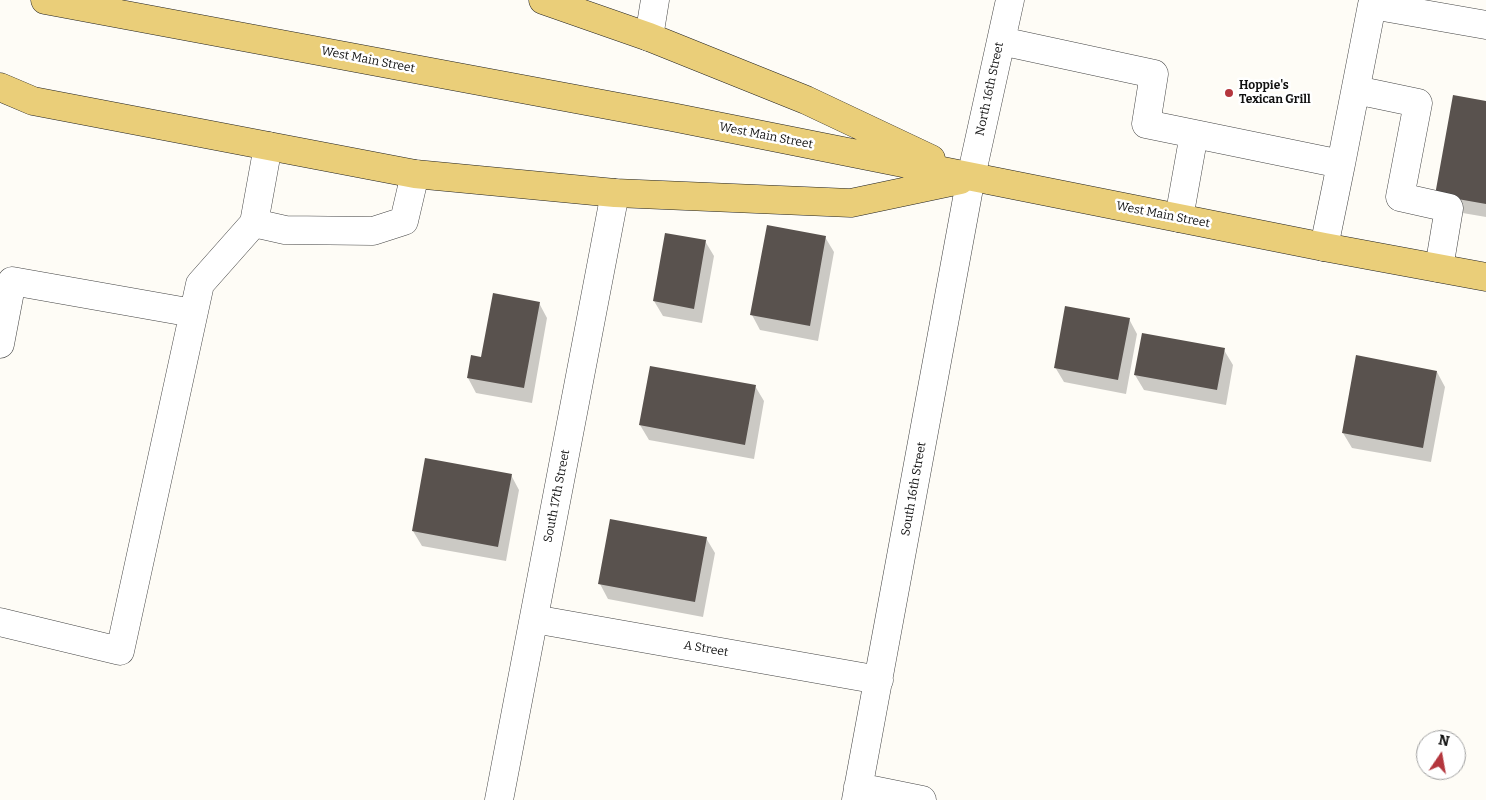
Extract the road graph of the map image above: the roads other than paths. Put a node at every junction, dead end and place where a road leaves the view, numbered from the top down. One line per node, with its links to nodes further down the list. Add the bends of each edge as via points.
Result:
1 (543, 0): 6 (main road)
2 (655, 0): 6 (street)
3 (1010, 0): 7 (street, North 16th Street)
4 (50, 1): 14 (main road, West Main Street, via 633,110)
5 (1486, 25): 9 (street, via 1372,5)
6 (649, 37): 14 (main road, via 806,100)
7 (1000, 42): 10 (street, via 1154,74 1146,124); 14 (street, North 16th Street)
8 (0, 87): 11 (main road, via 33,101)
9 (1356, 90): 12 (street); 19 (street, via 1418,103 1400,197 1449,208)
10 (1194, 134): 12 (street); 16 (street)
11 (268, 146): 13 (main road); 17 (street)
12 (1340, 164): 18 (street)
13 (415, 174): 15 (main road); 17 (street, via 404,221 373,231 285,230)
14 (971, 178): 15 (main road, via 851,203); 16 (main road, West Main Street); 25 (street, South 16th Street)
15 (615, 193): 23 (street, South 17th Street)
16 (1179, 218): 18 (main road, West Main Street)
17 (254, 223): 21 (street, via 200,284)
18 (1324, 247): 19 (main road, West Main Street)
19 (1439, 268): 20 (main road, West Main Street)
20 (1486, 277)
21 (194, 313): 22 (street, via 12,281); 24 (street, via 120,651)
22 (0, 344)
23 (534, 619): 25 (street, A Street); 28 (street, South 17th Street)
24 (0, 622)
25 (879, 680): 26 (street, South 16th Street)
26 (857, 794): 27 (street)
27 (913, 799)
28 (499, 800)

